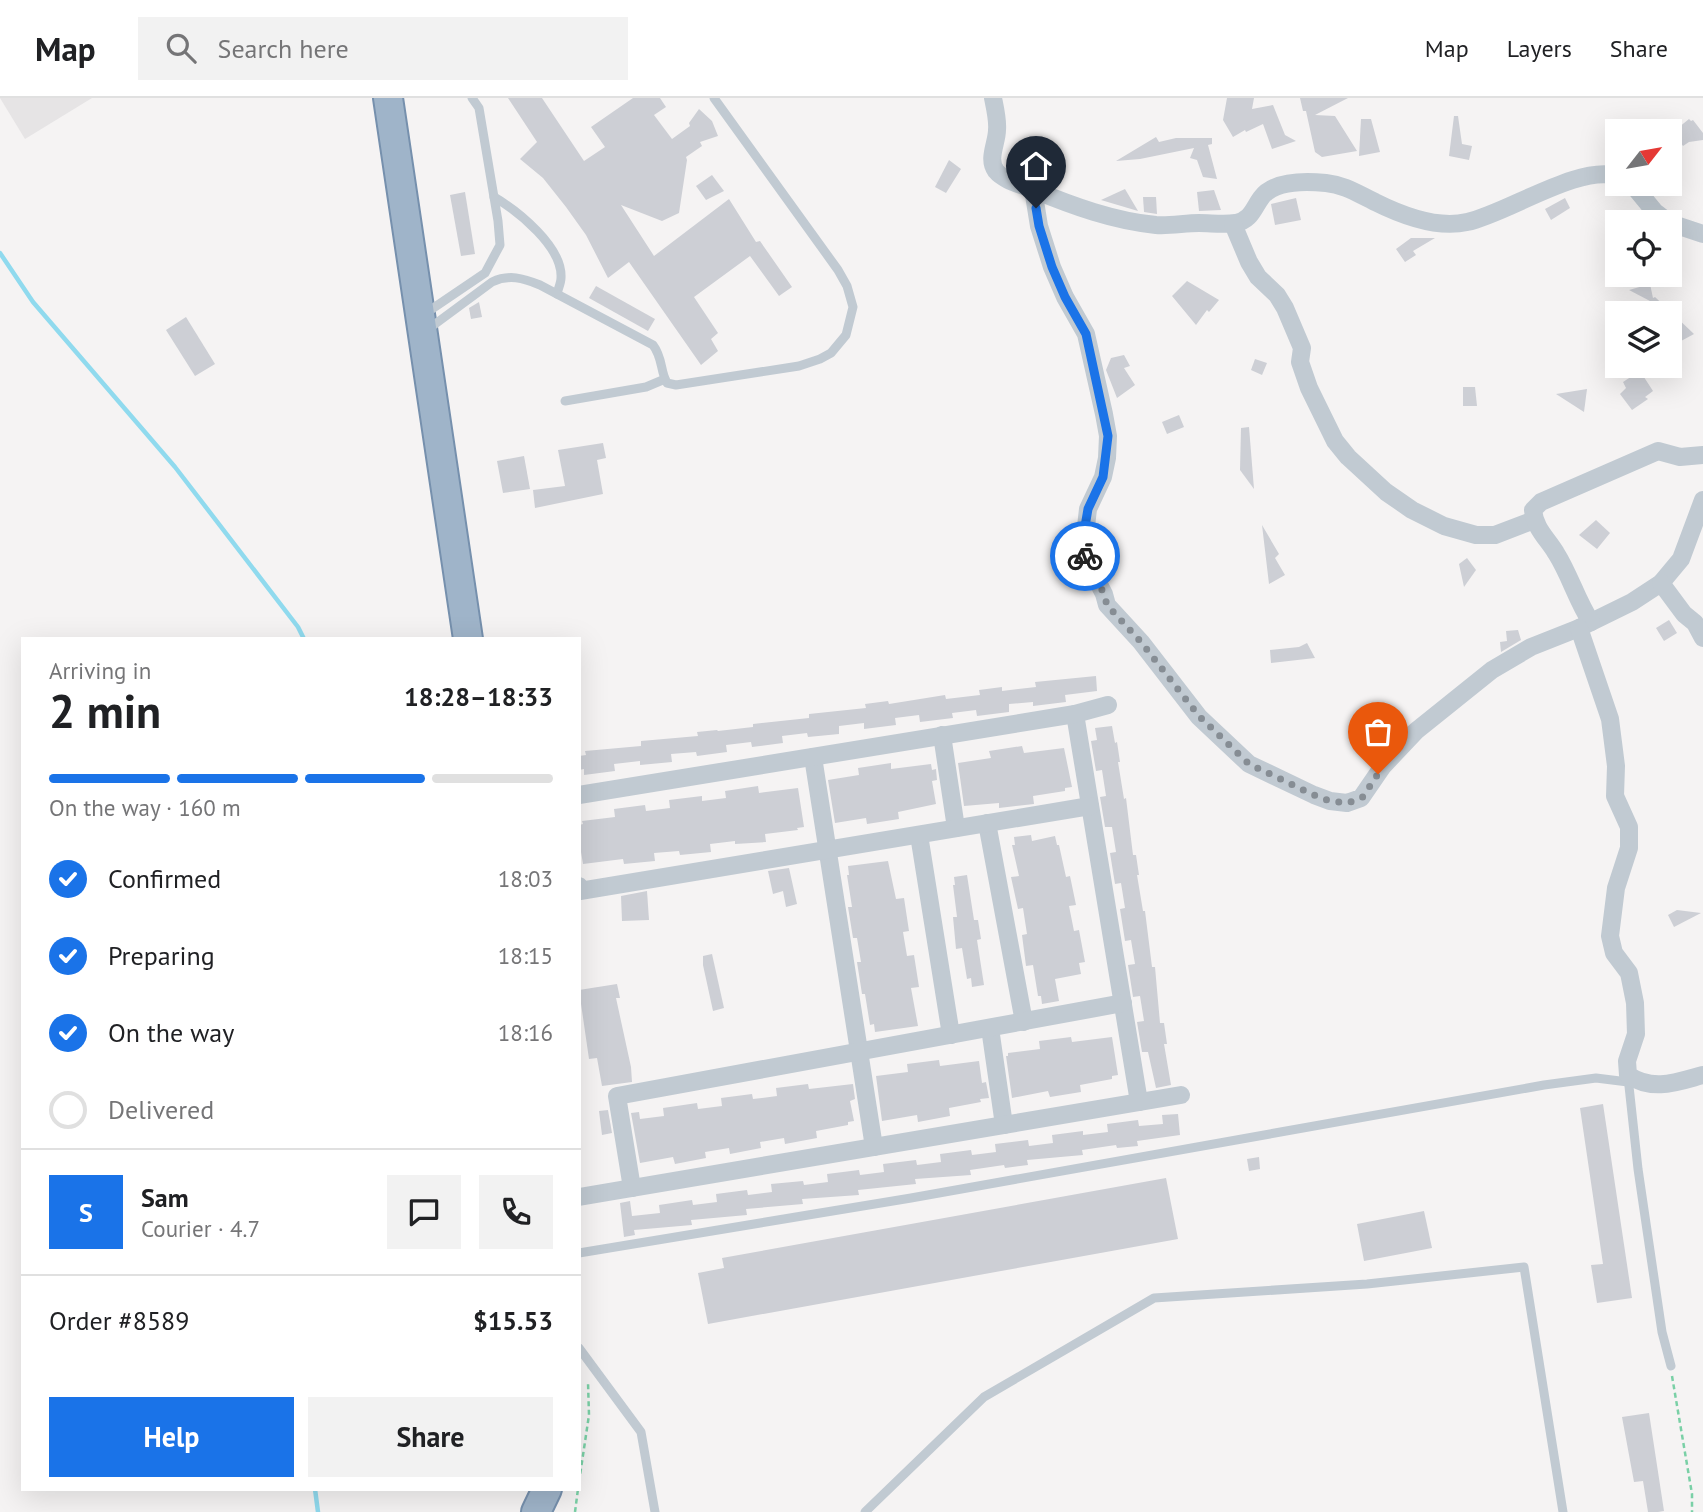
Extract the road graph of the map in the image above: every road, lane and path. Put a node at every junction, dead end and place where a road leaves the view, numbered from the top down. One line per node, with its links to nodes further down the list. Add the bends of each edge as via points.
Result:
1 (388, 98): 14 (highway)
2 (472, 98): 8 (lane, via 479,108)
3 (714, 98): 15 (lane, via 838,270 853,307 846,335 821,359 676,385)
4 (993, 98): 6 (street, via 996,170)
5 (1605, 176): 10 (street, via 1563,184 1484,217 1455,224 1406,215 1352,189 1327,183 1281,185 1262,197 1249,217)
6 (1033, 189): 10 (street, via 1107,215 1157,225); 21 (street, via 1052,267 1086,334 1108,436 1103,477 1088,509 1083,553 1107,605 1199,716 1249,764 1330,801 1347,803 1362,798 1383,766 1416,731 1492,670 1531,647)
7 (1642, 196): 9 (street)
8 (494, 197): 13 (lane, via 530,222 556,258 562,278); 14 (lane, via 500,245 490,265)
9 (1653, 210)
10 (1233, 224): 19 (street, via 1254,270 1284,308 1302,348 1300,362 1308,388 1348,457 1386,492 1444,526 1495,535)
11 (1682, 227): 12 (street)
12 (1703, 234)
13 (557, 294): 14 (lane, via 524,279 502,278); 15 (lane, via 653,345 662,359)
14 (422, 325): 22 (highway)
15 (665, 379): 16 (lane, via 646,387)
16 (565, 401)
17 (1703, 455): 19 (street, via 1681,457 1658,451 1541,502 1534,510)
18 (1703, 500): 20 (street, via 1681,559)
19 (1534, 520): 21 (street, via 1556,553)
20 (1661, 583): 21 (street); 23 (street)
21 (1585, 625): 41 (street, via 1610,719 1615,796 1629,827 1629,848 1616,888 1609,936 1614,953 1629,973 1634,1003 1636,1034 1627,1061)
22 (468, 637)
23 (1703, 638)
24 (1108, 705): 25 (street)
25 (1075, 714): 26 (street); 29 (street)
26 (942, 736): 27 (street); 31 (street)
27 (813, 757): 28 (street); 33 (street)
28 (581, 795)
29 (1090, 806): 30 (street); 35 (street)
30 (988, 823): 31 (street); 36 (street)
31 (956, 828): 32 (street)
32 (919, 835): 33 (street); 38 (street)
33 (828, 850): 34 (street); 39 (street)
34 (581, 891)
35 (1123, 1003): 36 (street); 43 (street)
36 (1024, 1022): 37 (street)
37 (990, 1028): 38 (street); 44 (street)
38 (951, 1035): 39 (street)
39 (859, 1052): 45 (street); 46 (street, via 617,1096)
40 (1703, 1075): 41 (street, via 1667,1086)
41 (1628, 1079): 48 (lane, via 1544,1085); 51 (lane, via 1662,1332)
42 (1181, 1095): 43 (street)
43 (1139, 1102): 44 (street)
44 (1004, 1125): 45 (street)
45 (874, 1147): 46 (street)
46 (632, 1188): 47 (street)
47 (581, 1196)
48 (581, 1253)
49 (581, 1351): 50 (lane)
50 (588, 1360): 52 (path, via 590,1415); 57 (lane, via 640,1432)
51 (1671, 1366): 60 (path)
52 (581, 1470)
53 (546, 1491): 55 (highway)
54 (578, 1491): 56 (path)
55 (536, 1512)
56 (575, 1512)
57 (654, 1512)
58 (865, 1512): 59 (lane, via 984,1397 1154,1298 1367,1284 1524,1267)
59 (1563, 1512)
60 (1692, 1512)

